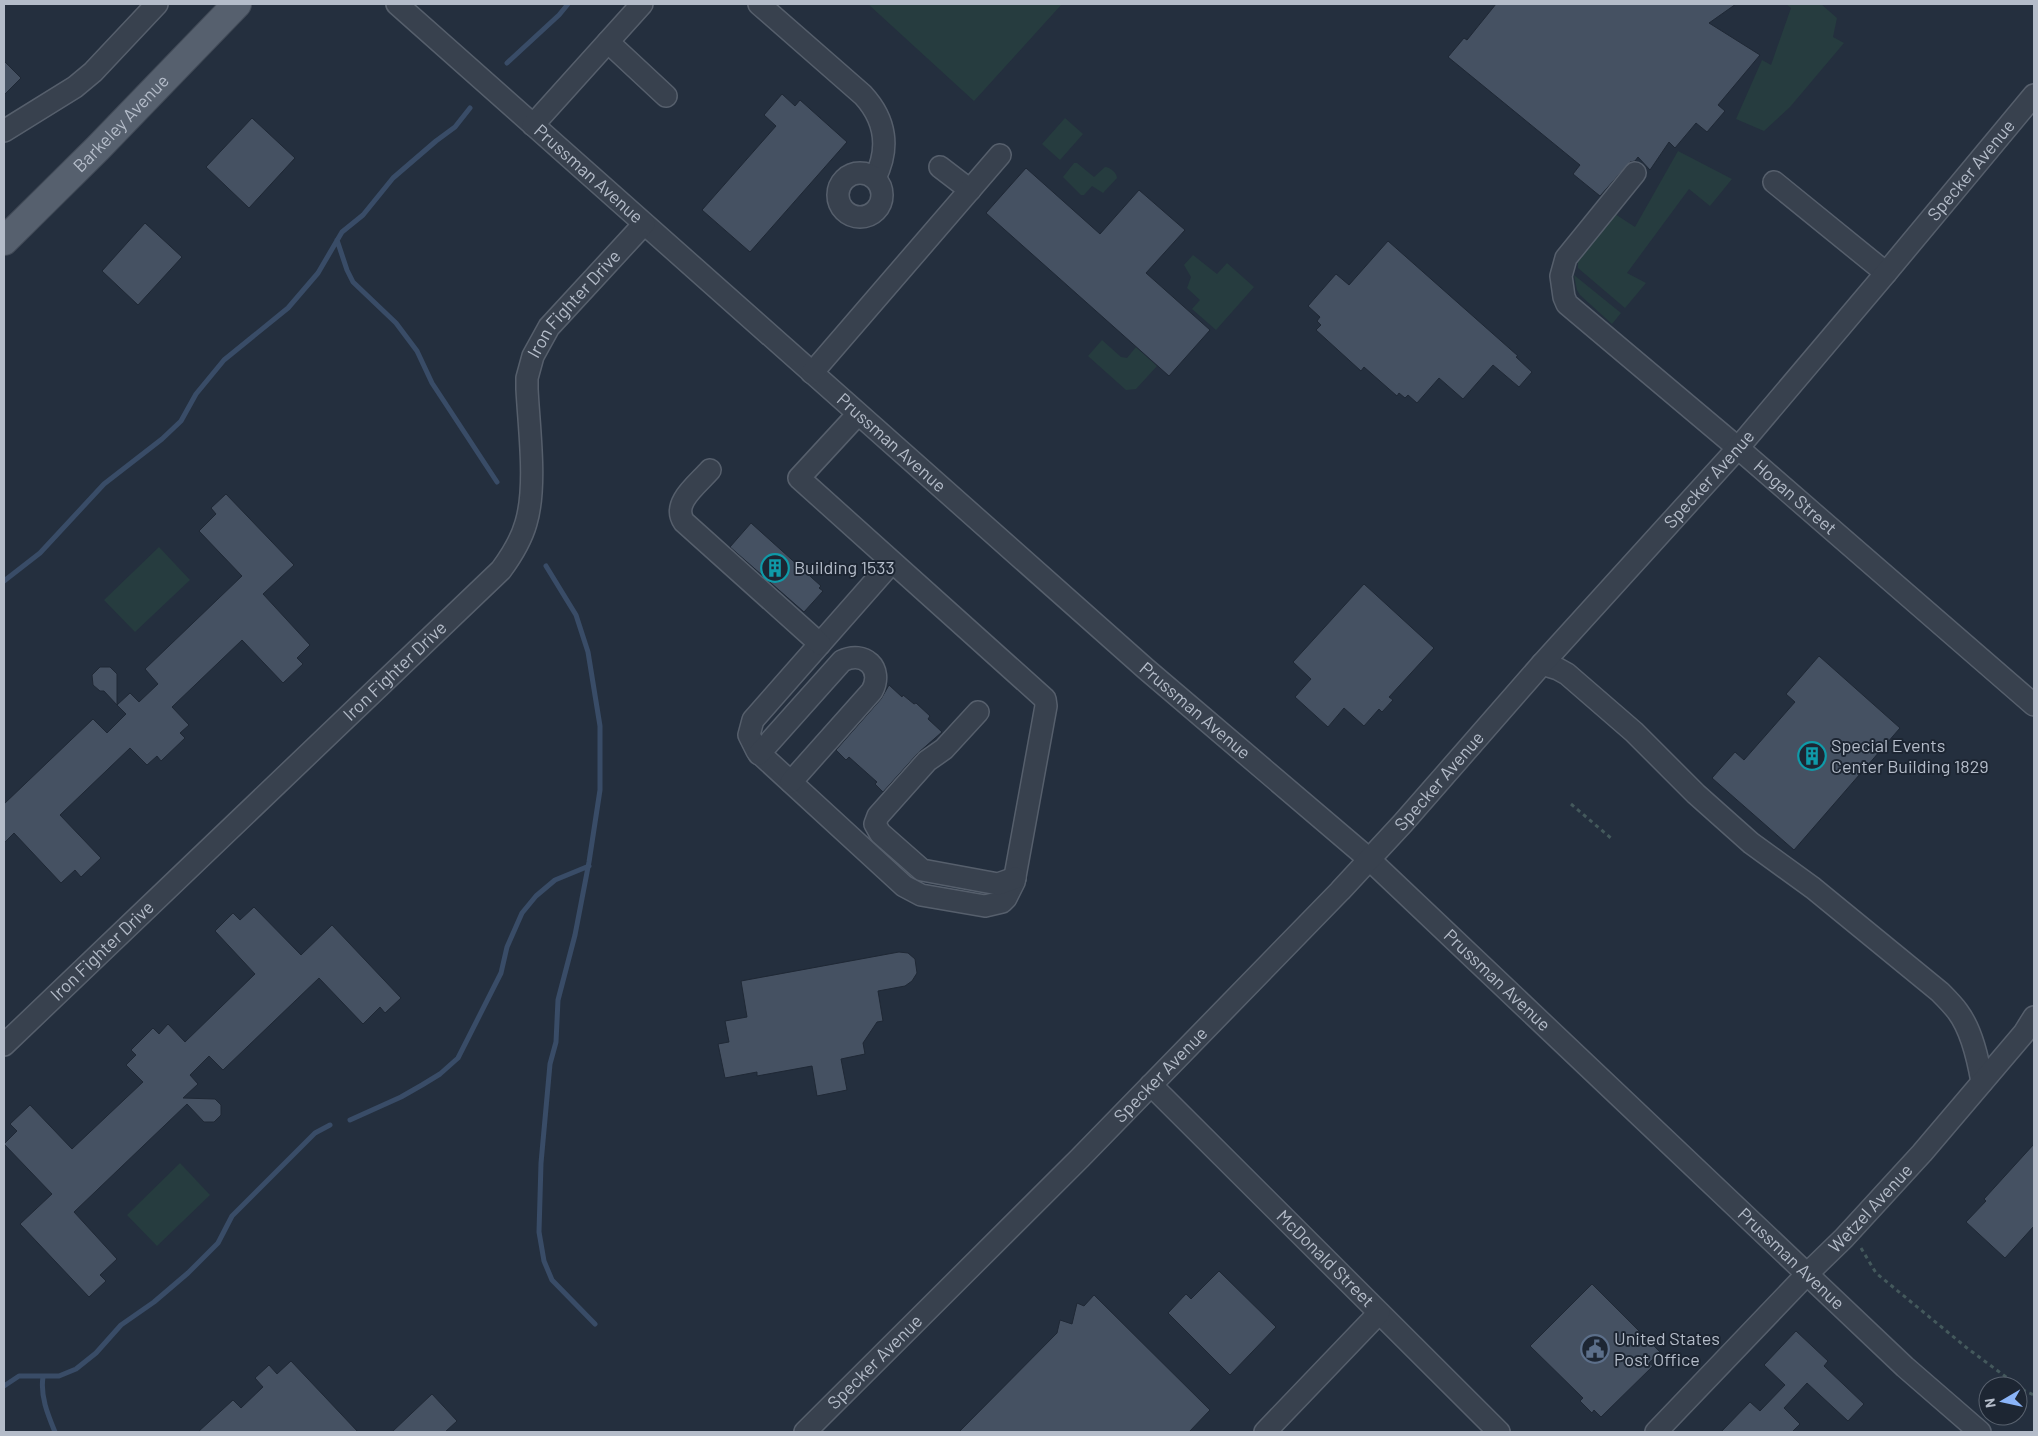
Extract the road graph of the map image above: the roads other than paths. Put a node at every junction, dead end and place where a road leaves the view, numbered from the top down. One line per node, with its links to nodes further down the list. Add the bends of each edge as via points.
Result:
1 (157, 4): 10 (street, via 93,72)
2 (237, 4): 18 (main road, Barkeley Avenue)
3 (397, 4): 9 (street, Prussman Avenue)
4 (642, 4): 6 (street)
5 (759, 4): 14 (street, via 871,103 881,122 884,142 882,161)
6 (608, 42): 8 (street); 9 (street)
7 (2034, 95): 19 (street, Specker Avenue)
8 (666, 96)
9 (533, 125): 17 (street, Prussman Avenue)
10 (4, 132)
11 (1000, 155): 16 (street)
12 (940, 167): 16 (street)
13 (1635, 173): 22 (street, Hogan Street, via 1566,258 1562,289 1567,304)
14 (874, 178)
15 (1774, 182): 19 (street)
16 (970, 190): 20 (street)
17 (644, 224): 20 (street, Prussman Avenue); 34 (street, Iron Fighter Drive, via 557,317 533,356 527,378 530,506 523,533 500,570)
18 (4, 241)
19 (1886, 274): 22 (street, Specker Avenue)
20 (812, 374): 21 (street, Prussman Avenue)
21 (858, 414): 24 (street, via 799,478); 31 (street, Prussman Avenue, via 1146,669)
22 (1738, 448): 26 (street, Specker Avenue); 27 (street, Hogan Street)
23 (710, 470): 25 (street, via 682,503 680,514 684,522)
24 (892, 562): 25 (street); 32 (street, via 1045,699)
25 (820, 644): 29 (street, via 753,720 749,735)
26 (1542, 664): 31 (street, Specker Avenue); 35 (street, via 1567,674 1634,732 1750,843 1813,888 1940,992 1965,1023)
27 (2034, 705)
28 (978, 712): 32 (street, via 944,749 927,761 878,816 876,824 880,833 922,870 998,884)
29 (759, 754): 30 (street); 30 (street, via 842,661 858,658 871,664 877,674 872,691)
30 (791, 782): 32 (street, via 904,886 921,895 992,905 1006,898)
31 (1369, 859): 36 (street, Specker Avenue); 37 (street, Prussman Avenue)
32 (1015, 878)
33 (2034, 1017): 35 (street, Wetzel Avenue)
34 (4, 1044)
35 (1982, 1082): 37 (street, Wetzel Avenue, via 1922,1153)
36 (1151, 1085): 38 (street, McDonald Street); 39 (street, Specker Avenue)
37 (1808, 1272): 42 (street, Wetzel Avenue); 43 (street, Prussman Avenue)
38 (1379, 1313): 40 (street); 41 (street, McDonald Street)
39 (805, 1432)
40 (1265, 1432)
41 (1499, 1432)
42 (1656, 1432)
43 (1980, 1432)

